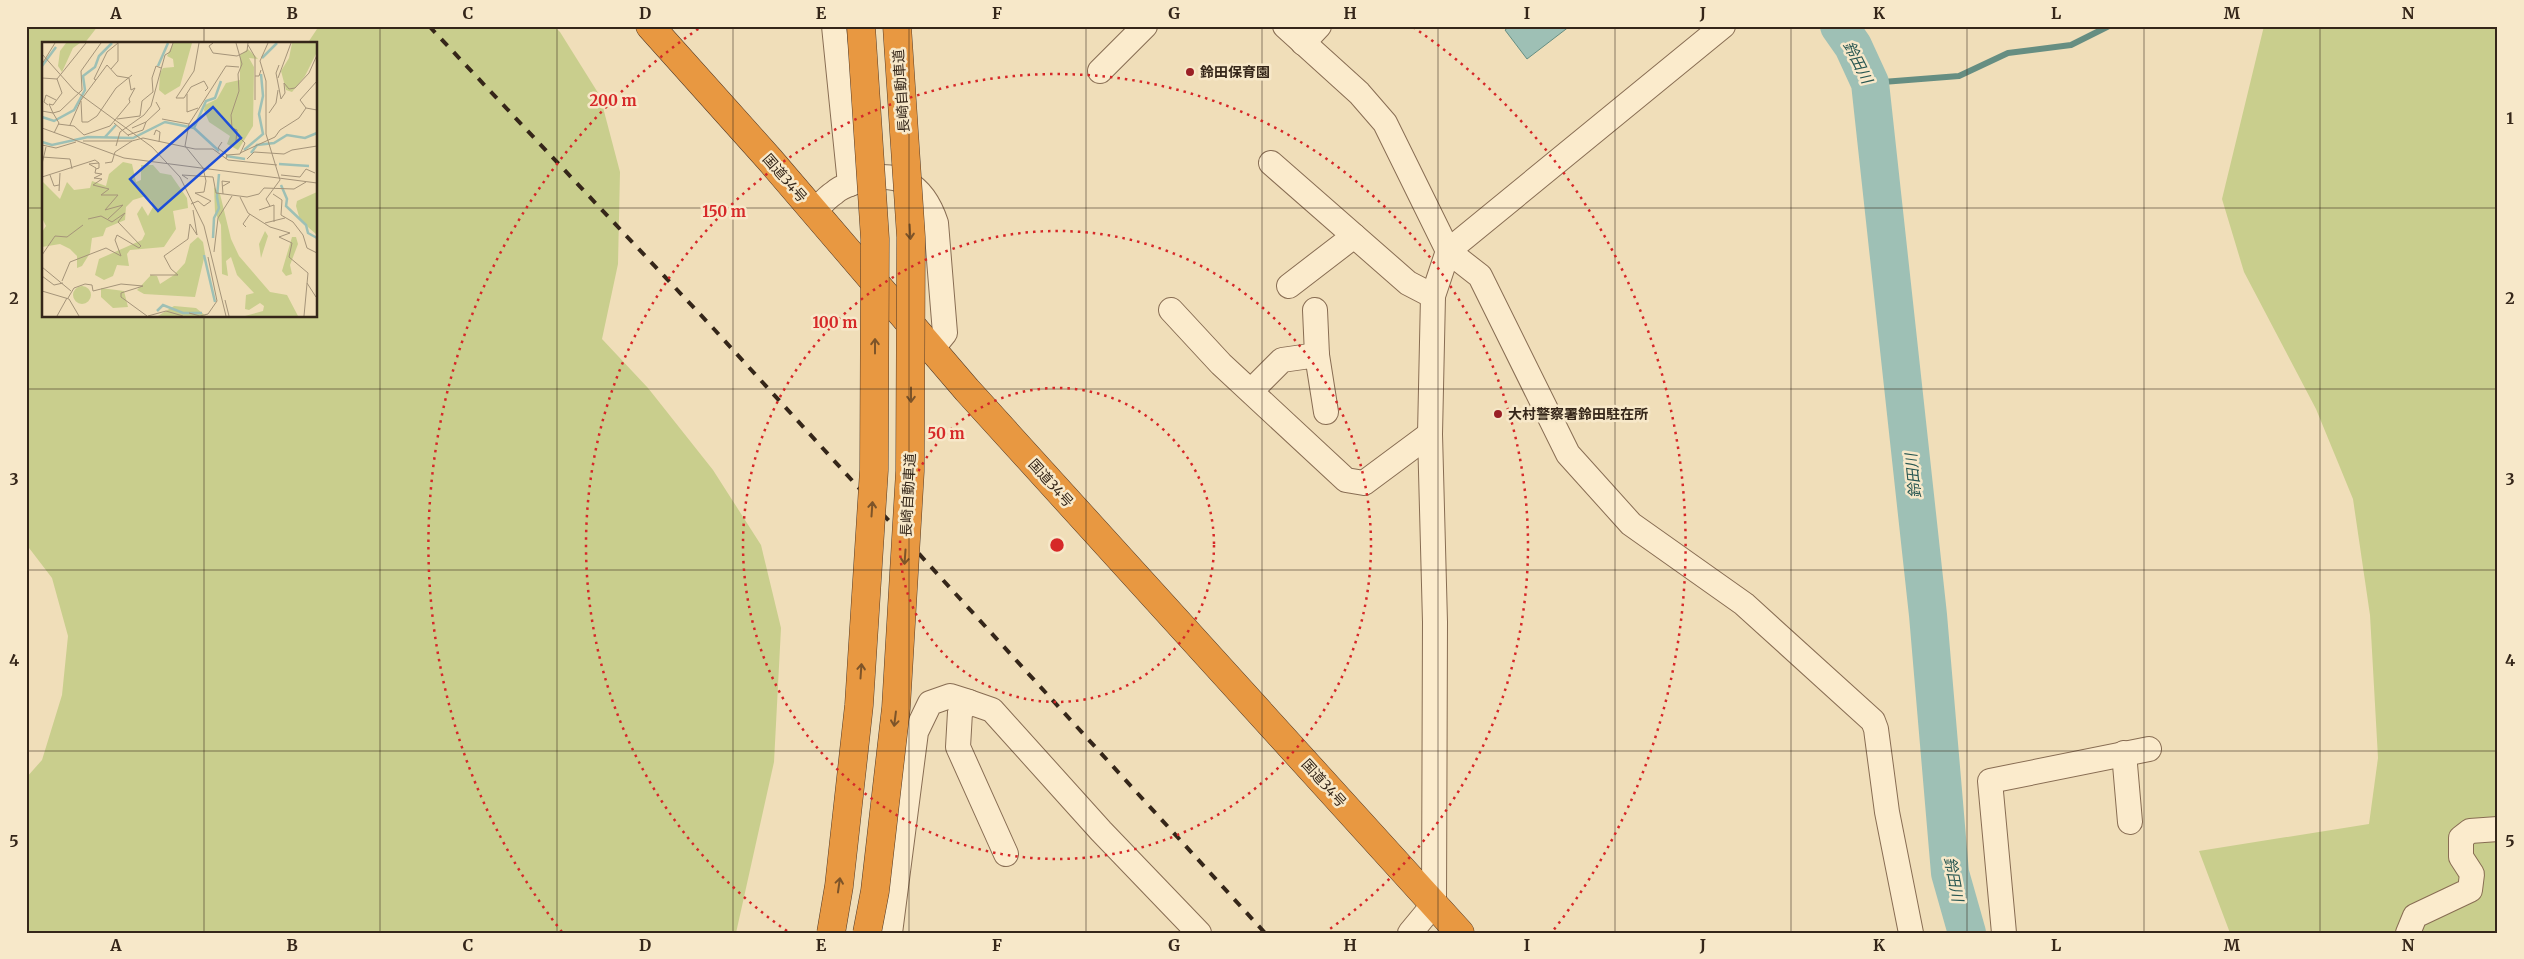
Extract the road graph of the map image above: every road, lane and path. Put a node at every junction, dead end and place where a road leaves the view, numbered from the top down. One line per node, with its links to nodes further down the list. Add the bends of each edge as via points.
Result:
1 (650, 26): 12 (highway, 国道34号)
2 (834, 26): 11 (street)
3 (861, 26): 31 (highway, one-way to 3, bridge, via 859,705 874,470 875,239)
4 (897, 26): 32 (highway, 長崎自動車道, one-way to 32, bridge, via 911,237 910,471 896,708)
5 (1145, 26): 9 (street)
6 (1285, 26): 8 (street)
7 (1723, 26): 14 (street)
8 (1311, 35): 14 (street, via 1385,123)
9 (1100, 71)
10 (1270, 163): 13 (street)
11 (850, 184): 12 (street, via 834,192); 19 (street, via 876,176 894,176 919,191 930,206 936,223 945,333)
12 (814, 212): 19 (highway, 国道34号)
13 (1354, 236): 15 (street); 16 (street, via 1408,283)
14 (1448, 251): 16 (street); 37 (street, via 1480,276 1568,454 1631,524 1744,604 1873,720)
15 (1289, 286)
16 (1432, 296): 23 (street)
17 (1171, 310): 21 (street)
18 (1315, 310): 20 (street)
19 (932, 349): 30 (highway, 国道34号)
20 (1317, 355): 21 (street, via 1282,360); 22 (street)
21 (1250, 391): 23 (street, via 1346,480 1364,483)
22 (1326, 412)
23 (1430, 434): 30 (street, via 1435,622)
24 (968, 702): 29 (street, via 960,712 958,747); 33 (street, via 950,696 930,703 916,732); 34 (street, via 992,710)
25 (2149, 749): 26 (street)
26 (2124, 754): 27 (street); 38 (street, via 1990,781)
27 (2130, 822)
28 (2498, 829): 39 (street, via 2470,831 2462,838 2461,856 2472,874 2470,890 2415,916)
29 (1006, 854)
30 (1434, 904): 35 (street); 36 (highway, 国道34号)
31 (831, 933)
32 (868, 933)
33 (890, 933)
34 (1199, 933)
35 (1410, 933)
36 (1460, 933)
37 (1911, 933)
38 (2004, 933)
39 (2408, 933)

